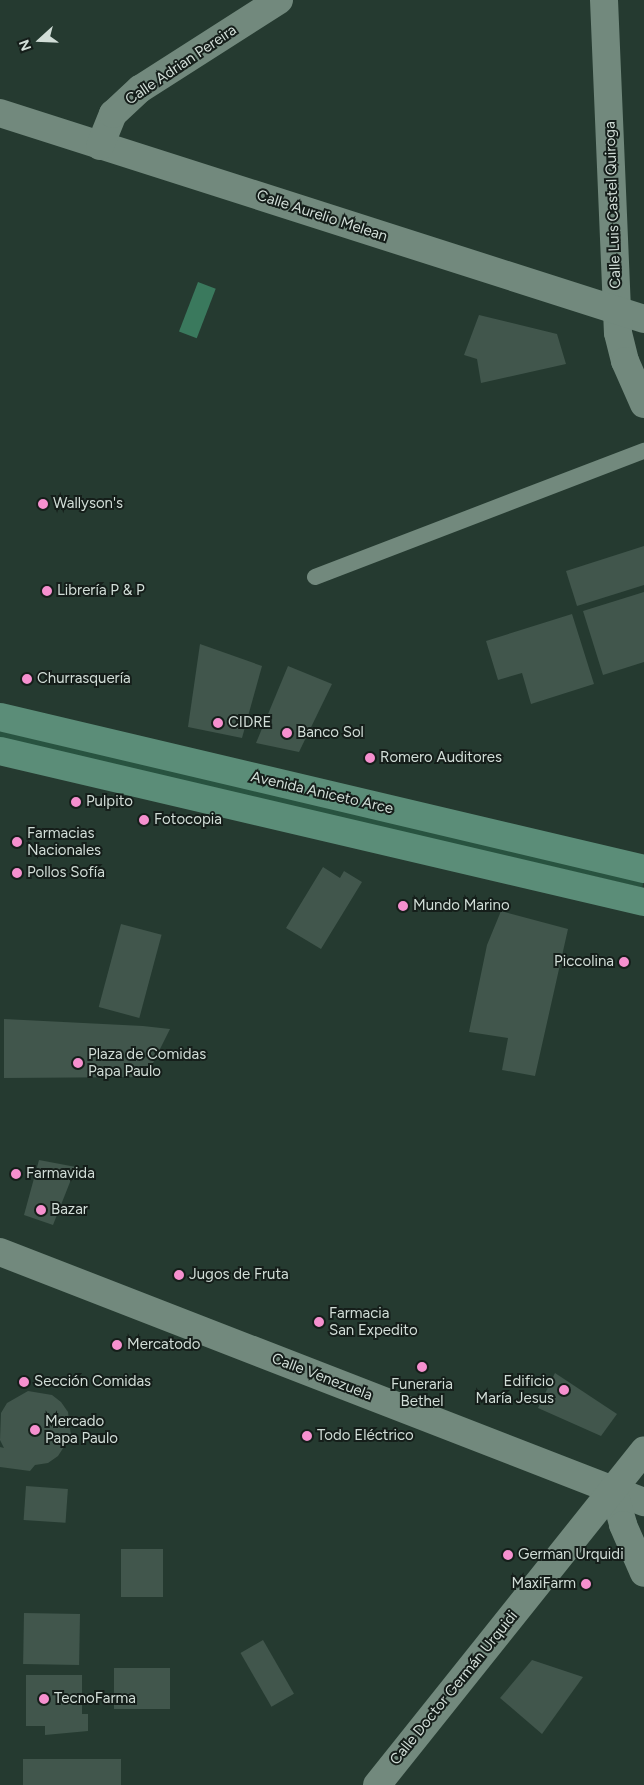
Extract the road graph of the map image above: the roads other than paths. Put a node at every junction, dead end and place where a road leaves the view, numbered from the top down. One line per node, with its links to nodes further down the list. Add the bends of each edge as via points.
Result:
1 (279, 0): 4 (street, Calle Adrian Pereira, via 140,90 113,114)
2 (604, 0): 5 (street, Calle Luis Castel Quiroga)
3 (0, 113): 4 (street, Calle Aurelio Melean)
4 (100, 146): 5 (street, Calle Aurelio Melean)
5 (617, 312): 6 (street, Calle Aurelio Melean); 7 (street, Calle Luis Castel Quiroga, via 624,361)
6 (644, 319)
7 (644, 404)
8 (644, 451): 9 (lane)
9 (315, 576)
10 (0, 717): 12 (main road, Avenida Aniceto Arce)
11 (0, 751): 13 (main road)
12 (644, 869)
13 (644, 902)
14 (0, 1252): 16 (street, Calle Venezuela)
15 (644, 1451): 16 (street, Calle Doctor Germán Urquidi)
16 (613, 1489): 17 (street, Calle Venezuela); 18 (street); 19 (street, Calle Doctor Germán Urquidi)
17 (644, 1502)
18 (644, 1573)
19 (377, 1785)

